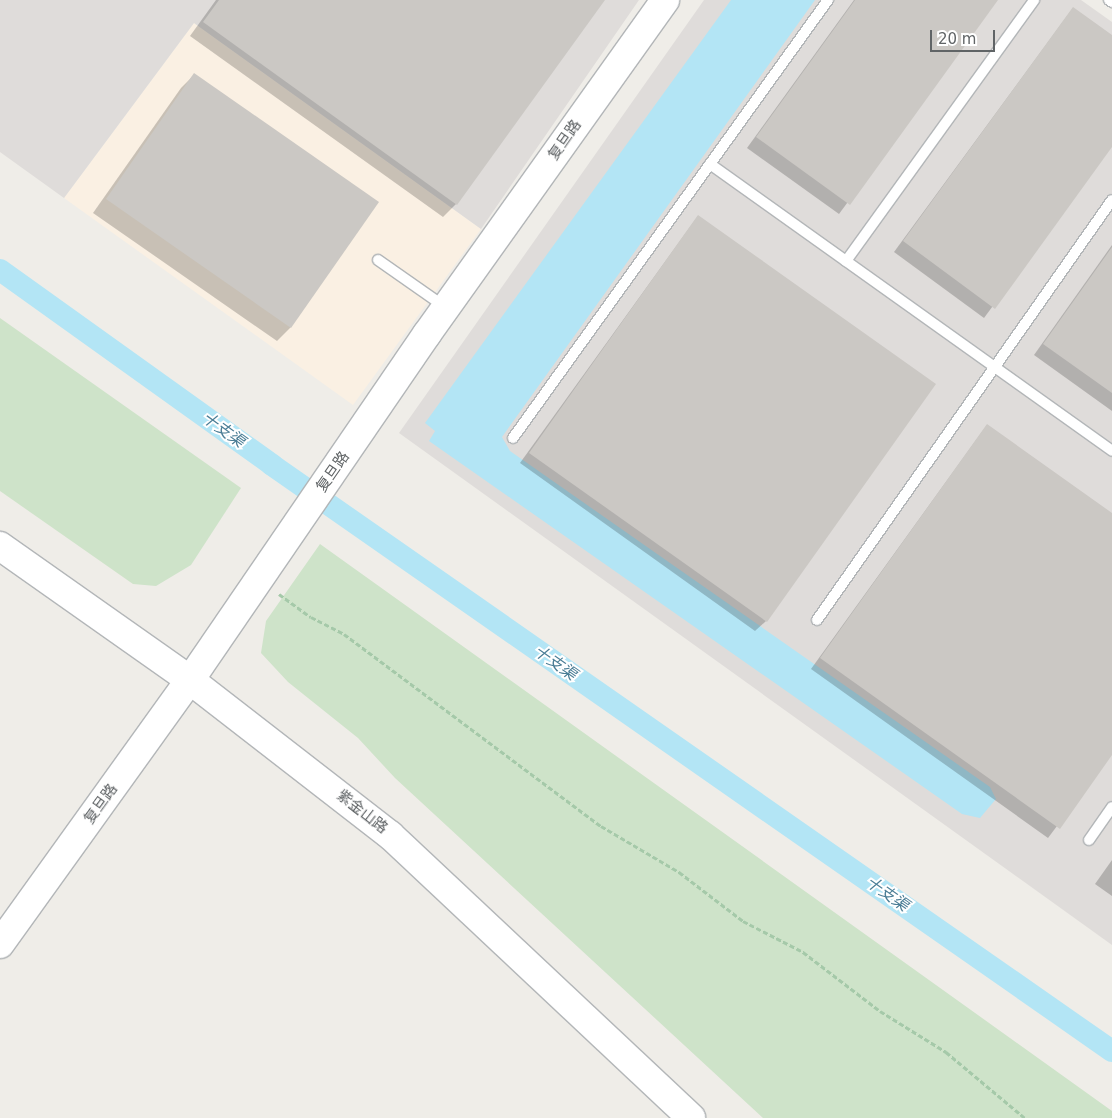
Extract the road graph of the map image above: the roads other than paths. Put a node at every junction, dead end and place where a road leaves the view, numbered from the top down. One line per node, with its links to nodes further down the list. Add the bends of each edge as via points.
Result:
1 (664, 0): 8 (street, 复旦路)
2 (828, 0): 4 (lane)
3 (1034, 0): 7 (lane)
4 (710, 164): 7 (lane); 10 (lane)
5 (1112, 200): 9 (lane)
6 (378, 260): 8 (lane)
7 (846, 261): 9 (lane)
8 (446, 308): 14 (street, 复旦路)
9 (995, 367): 11 (lane); 13 (lane)
10 (513, 438)
11 (1112, 451)
12 (0, 546): 14 (street, 紫金山路)
13 (817, 620)
14 (190, 680): 17 (street, 复旦路); 18 (street, 紫金山路, via 390,835)
15 (1112, 807): 16 (lane)
16 (1089, 840)
17 (0, 944)
18 (690, 1118)

